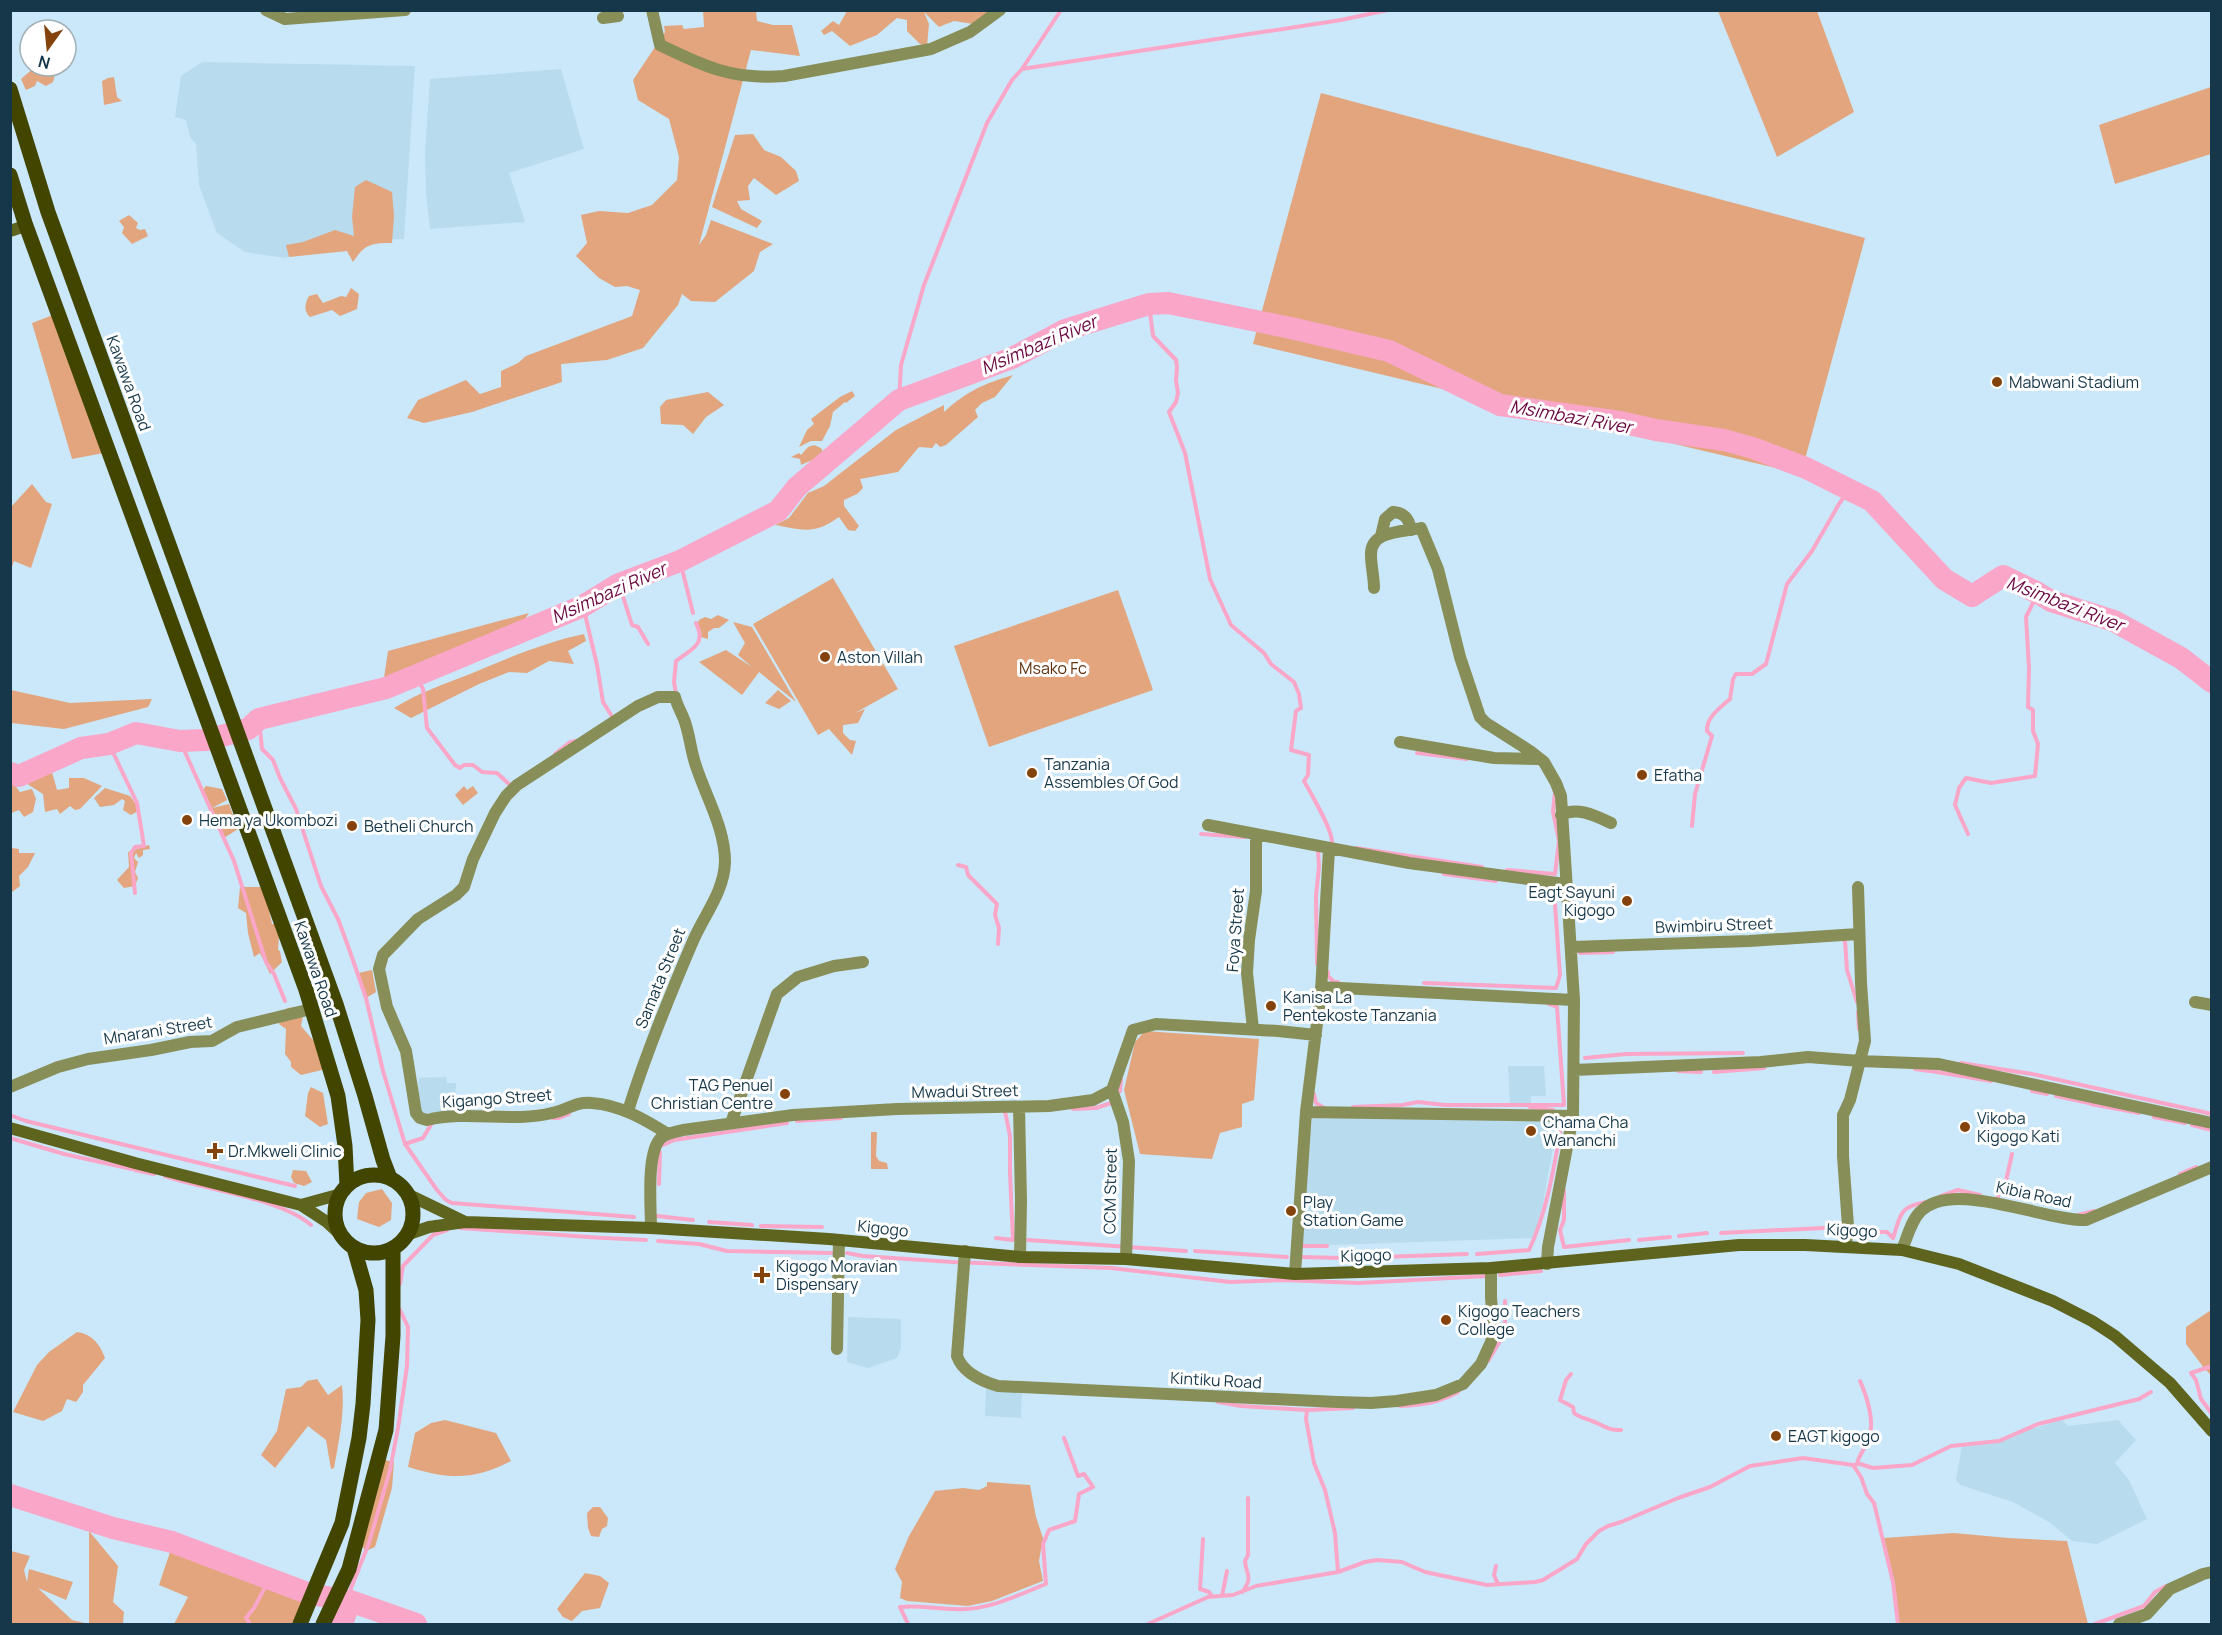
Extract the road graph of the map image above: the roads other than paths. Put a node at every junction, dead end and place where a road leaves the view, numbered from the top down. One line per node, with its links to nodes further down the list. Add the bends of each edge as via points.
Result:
1 (266, 10): 2 (street, via 285,19)
2 (405, 10)
3 (652, 10): 4 (street, via 660,45 723,73 765,78 932,49 970,32)
4 (1000, 10)
5 (620, 15): 6 (street)
6 (603, 18)
7 (10, 89): 47 (main road, Kawawa Road, via 48,212 336,1004)
8 (10, 175): 9 (main road)
9 (25, 223): 10 (main road); 31 (main road, Kawawa Road)
10 (10, 231)
11 (1411, 530): 12 (street); 12 (street, via 1407,517 1393,512 1385,519); 15 (street, via 1421,528 1438,569 1480,717)
12 (1381, 536): 13 (street, via 1371,551)
13 (1374, 588)
14 (1400, 742): 15 (street, via 1494,758)
15 (1539, 759): 16 (street, via 1556,783)
16 (1561, 815): 17 (street, via 1570,811 1587,813); 22 (street)
17 (1611, 824)
18 (1208, 825): 19 (street)
19 (1255, 834): 20 (street); 32 (street, Foya Street, via 1256,891 1247,973)
20 (1329, 849): 22 (street); 27 (street)
21 (725, 859): 39 (street, Samata Street, via 711,908 682,967); 39 (street, Kigango Street, via 720,830 696,767 684,717 675,697 658,697 557,758 506,796 473,859 464,887 418,920 384,955 380,969 389,1014 406,1052 413,1102 420,1118 543,1115 581,1102)
22 (1565, 884): 25 (street)
23 (1858, 887): 24 (street)
24 (1858, 934): 25 (street, Bwimbiru Street); 34 (street, via 1866,1041)
25 (1572, 947): 28 (street)
26 (863, 962): 42 (street, via 798,977 777,994)
27 (1321, 987): 28 (street); 33 (street)
28 (1574, 1000): 35 (street)
29 (2195, 1002): 30 (street)
30 (2211, 1005)
31 (311, 1009): 36 (street, Mnarani Street, via 237,1027 212,1041 88,1059); 48 (main road, Kawawa Road, via 338,1096 345,1146)
32 (1253, 1029): 33 (street); 37 (street, via 1156,1024 1133,1030)
33 (1316, 1035): 40 (street)
34 (1860, 1061): 35 (street, via 1808,1057); 43 (street, via 1939,1064); 56 (street, via 1843,1115)
35 (1574, 1070): 41 (street)
36 (10, 1087)
37 (1112, 1090): 38 (street, Mwadui Street, via 1093,1100); 62 (street, CCM Street, via 1123,1122 1129,1161)
38 (1019, 1107): 42 (street, Mwadui Street, via 897,1109); 61 (street)
39 (628, 1111): 45 (street, Kigango Street)
40 (1306, 1112): 41 (street); 65 (street)
41 (1573, 1116): 63 (street)
42 (731, 1123): 45 (street, Mwadui Street)
43 (2211, 1123)
44 (10, 1128): 50 (main road)
45 (668, 1134): 52 (street, via 661,1138 653,1153)
46 (2211, 1167): 59 (street, Kibia Road, via 2086,1220 2064,1219 1980,1199 1947,1199 1921,1210)
47 (390, 1178): 48 (main road, via 367,1176); 49 (main road)
48 (344, 1190): 50 (main road); 54 (main road, via 335,1215)
49 (409, 1195): 51 (main road); 53 (main road, via 414,1208)
50 (301, 1204): 54 (main road)
51 (465, 1221): 52 (main road, Kigogo); 53 (main road)
52 (651, 1228): 55 (main road, Kigogo)
53 (409, 1234): 58 (main road)
54 (342, 1236): 57 (main road)
55 (839, 1240): 60 (main road, Kigogo); 66 (street)
56 (1846, 1246): 59 (main road, Kigogo); 63 (main road, Kigogo, via 1703,1247)
57 (354, 1248): 58 (main road, via 374,1254); 69 (main road, via 366,1290 368,1320 363,1404 342,1523)
58 (393, 1249): 70 (main road, via 393,1336 386,1430 352,1558)
59 (1902, 1250): 67 (main road, Kigogo, via 1959,1264 2054,1301 2092,1321 2170,1383)
60 (965, 1251): 61 (main road, Kigogo); 64 (street, Kintiku Road, via 957,1356 970,1373 984,1382 998,1386 1337,1402 1397,1401 1436,1395 1463,1384 1481,1364 1492,1336)
61 (1020, 1257): 62 (main road, Kigogo)
62 (1126, 1259): 65 (main road, Kigogo)
63 (1547, 1264): 64 (main road, Kigogo)
64 (1491, 1268): 65 (main road, Kigogo)
65 (1295, 1274)
66 (837, 1349)
67 (2211, 1431)
68 (2211, 1572): 71 (street, via 2170,1589 2147,1614)
69 (300, 1624)
70 (323, 1624)
71 (2119, 1624)

